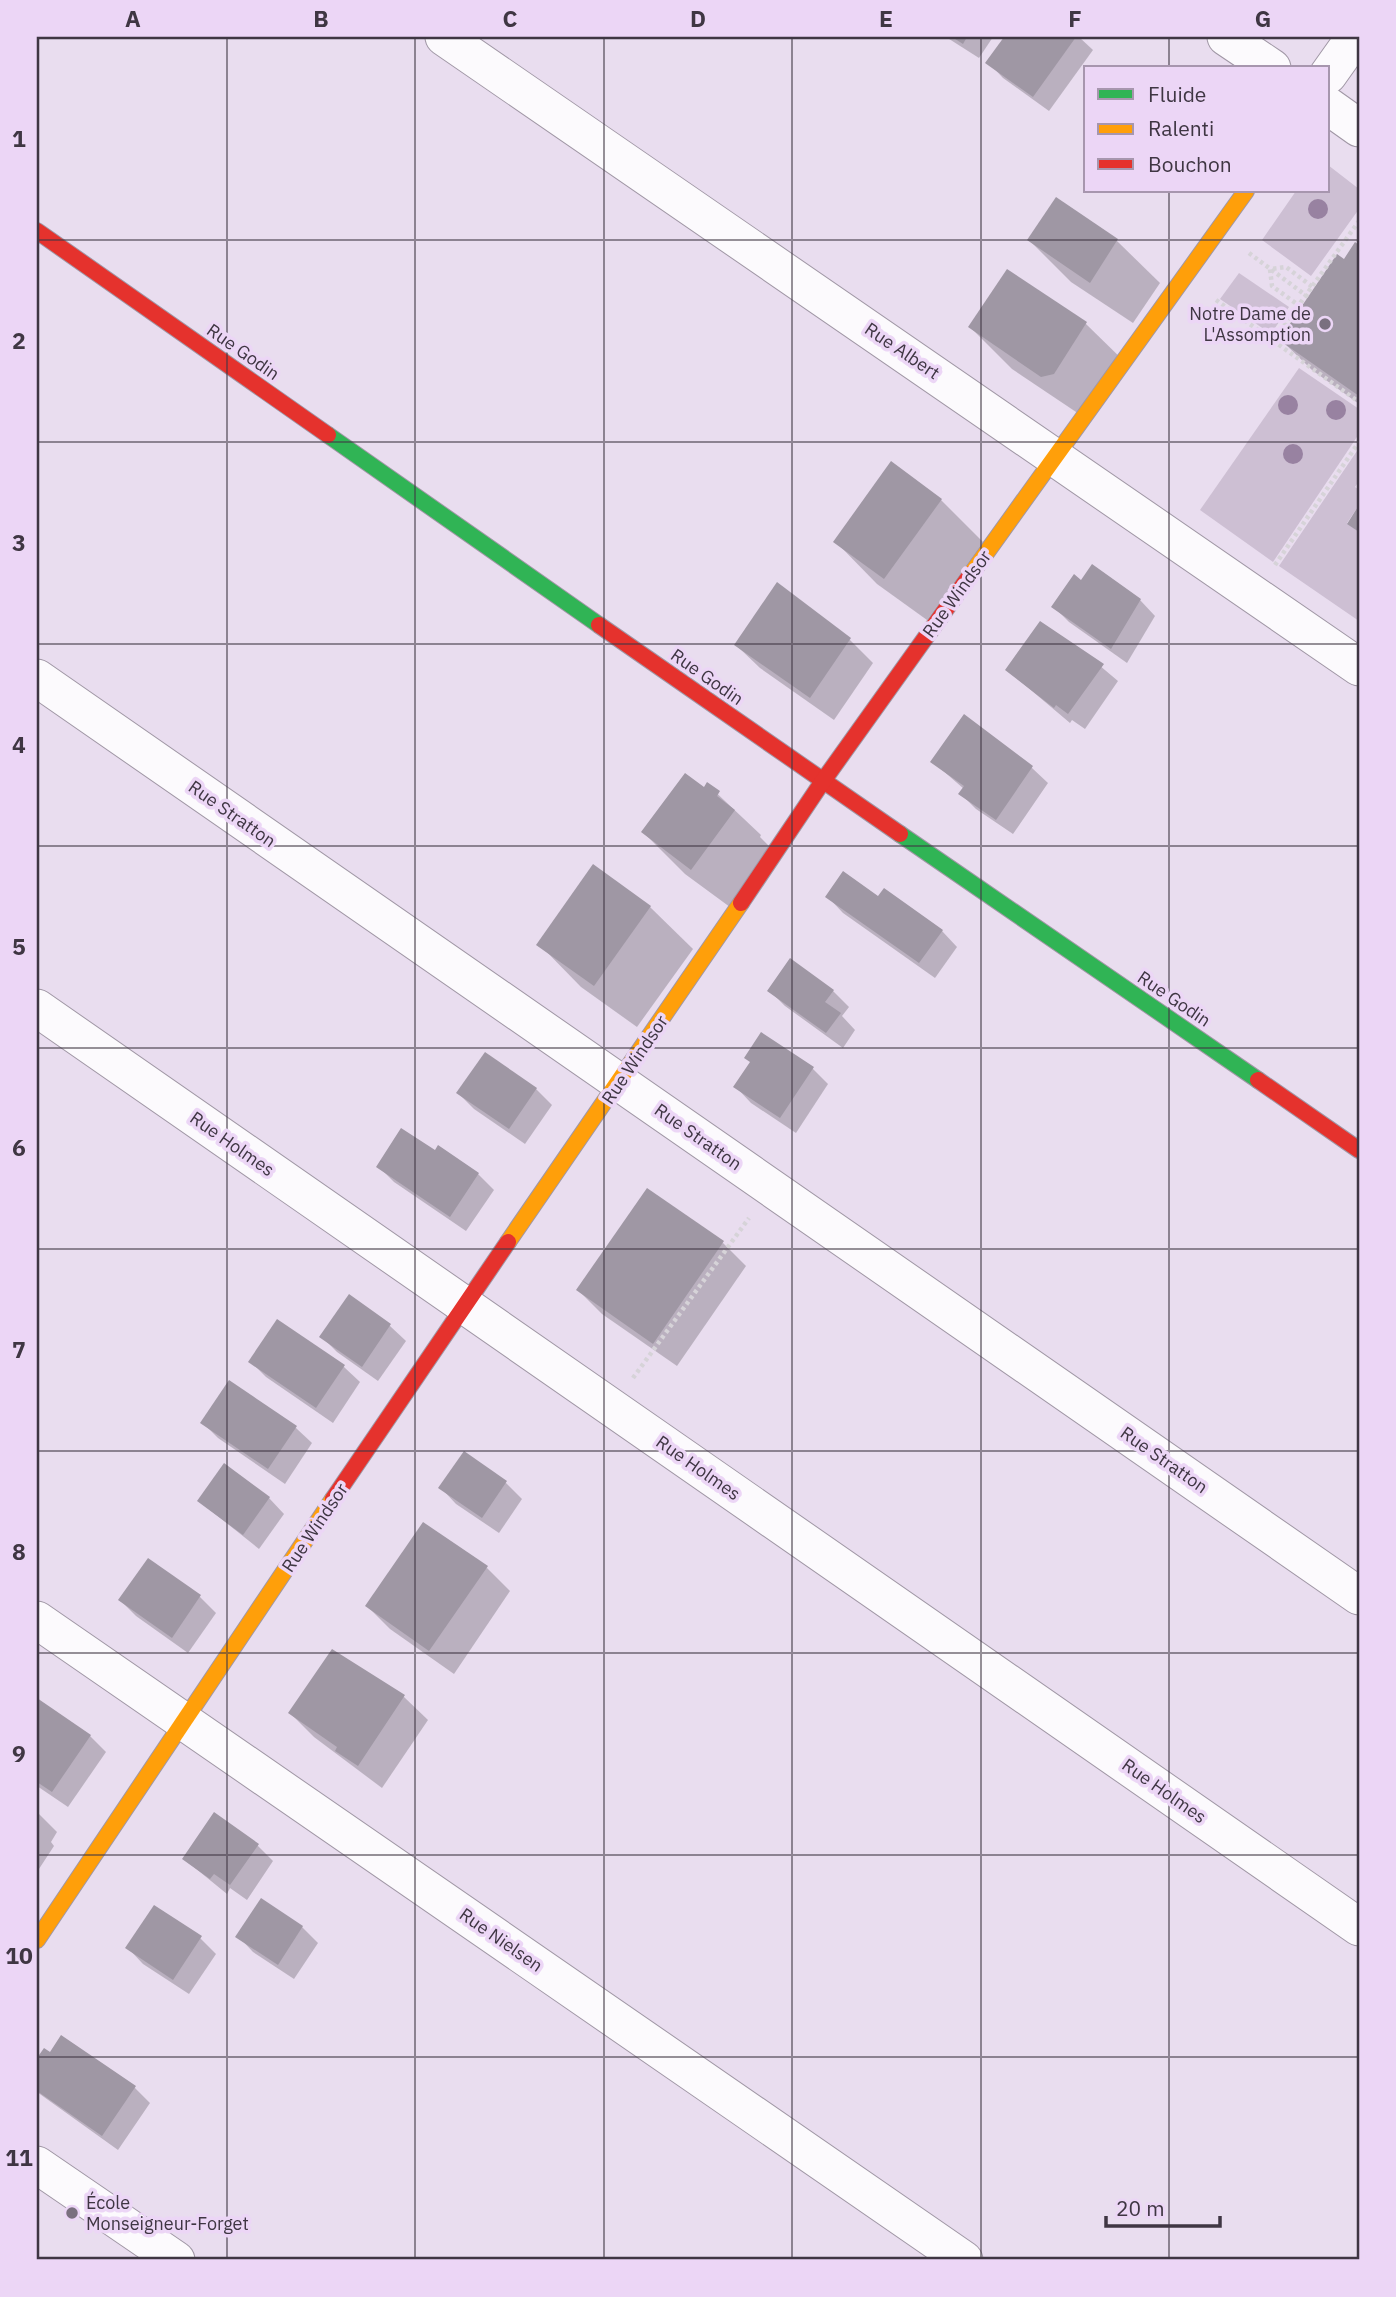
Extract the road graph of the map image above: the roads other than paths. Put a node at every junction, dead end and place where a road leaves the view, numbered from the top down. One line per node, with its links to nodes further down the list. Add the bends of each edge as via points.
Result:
1 (444, 37): 10 (street, Rue Albert)
2 (1226, 37): 4 (street)
3 (1355, 37): 5 (street)
4 (1269, 66)
5 (1330, 72)
6 (1330, 107): 7 (street)
7 (1359, 128)
8 (1245, 192): 10 (street, Rue Windsor)
9 (37, 231): 13 (street, Rue Godin)
10 (1057, 458): 11 (street, Rue Albert); 13 (street, Rue Windsor)
11 (1359, 667)
12 (37, 678): 15 (street, Rue Stratton)
13 (823, 781): 15 (street, Rue Windsor); 16 (street, Rue Godin)
14 (37, 1008): 17 (street, Rue Holmes)
15 (620, 1083): 17 (street, Rue Windsor); 18 (street, Rue Stratton)
16 (1359, 1150)
17 (464, 1304): 20 (street, Rue Windsor); 21 (street, Rue Holmes)
18 (1359, 1596)
19 (37, 1620): 20 (street, Rue Nielsen)
20 (186, 1722): 22 (street, Rue Windsor); 25 (street, Rue Nielsen)
21 (1359, 1927)
22 (37, 1940)
23 (37, 2165): 24 (street)
24 (176, 2260)
25 (964, 2260)

